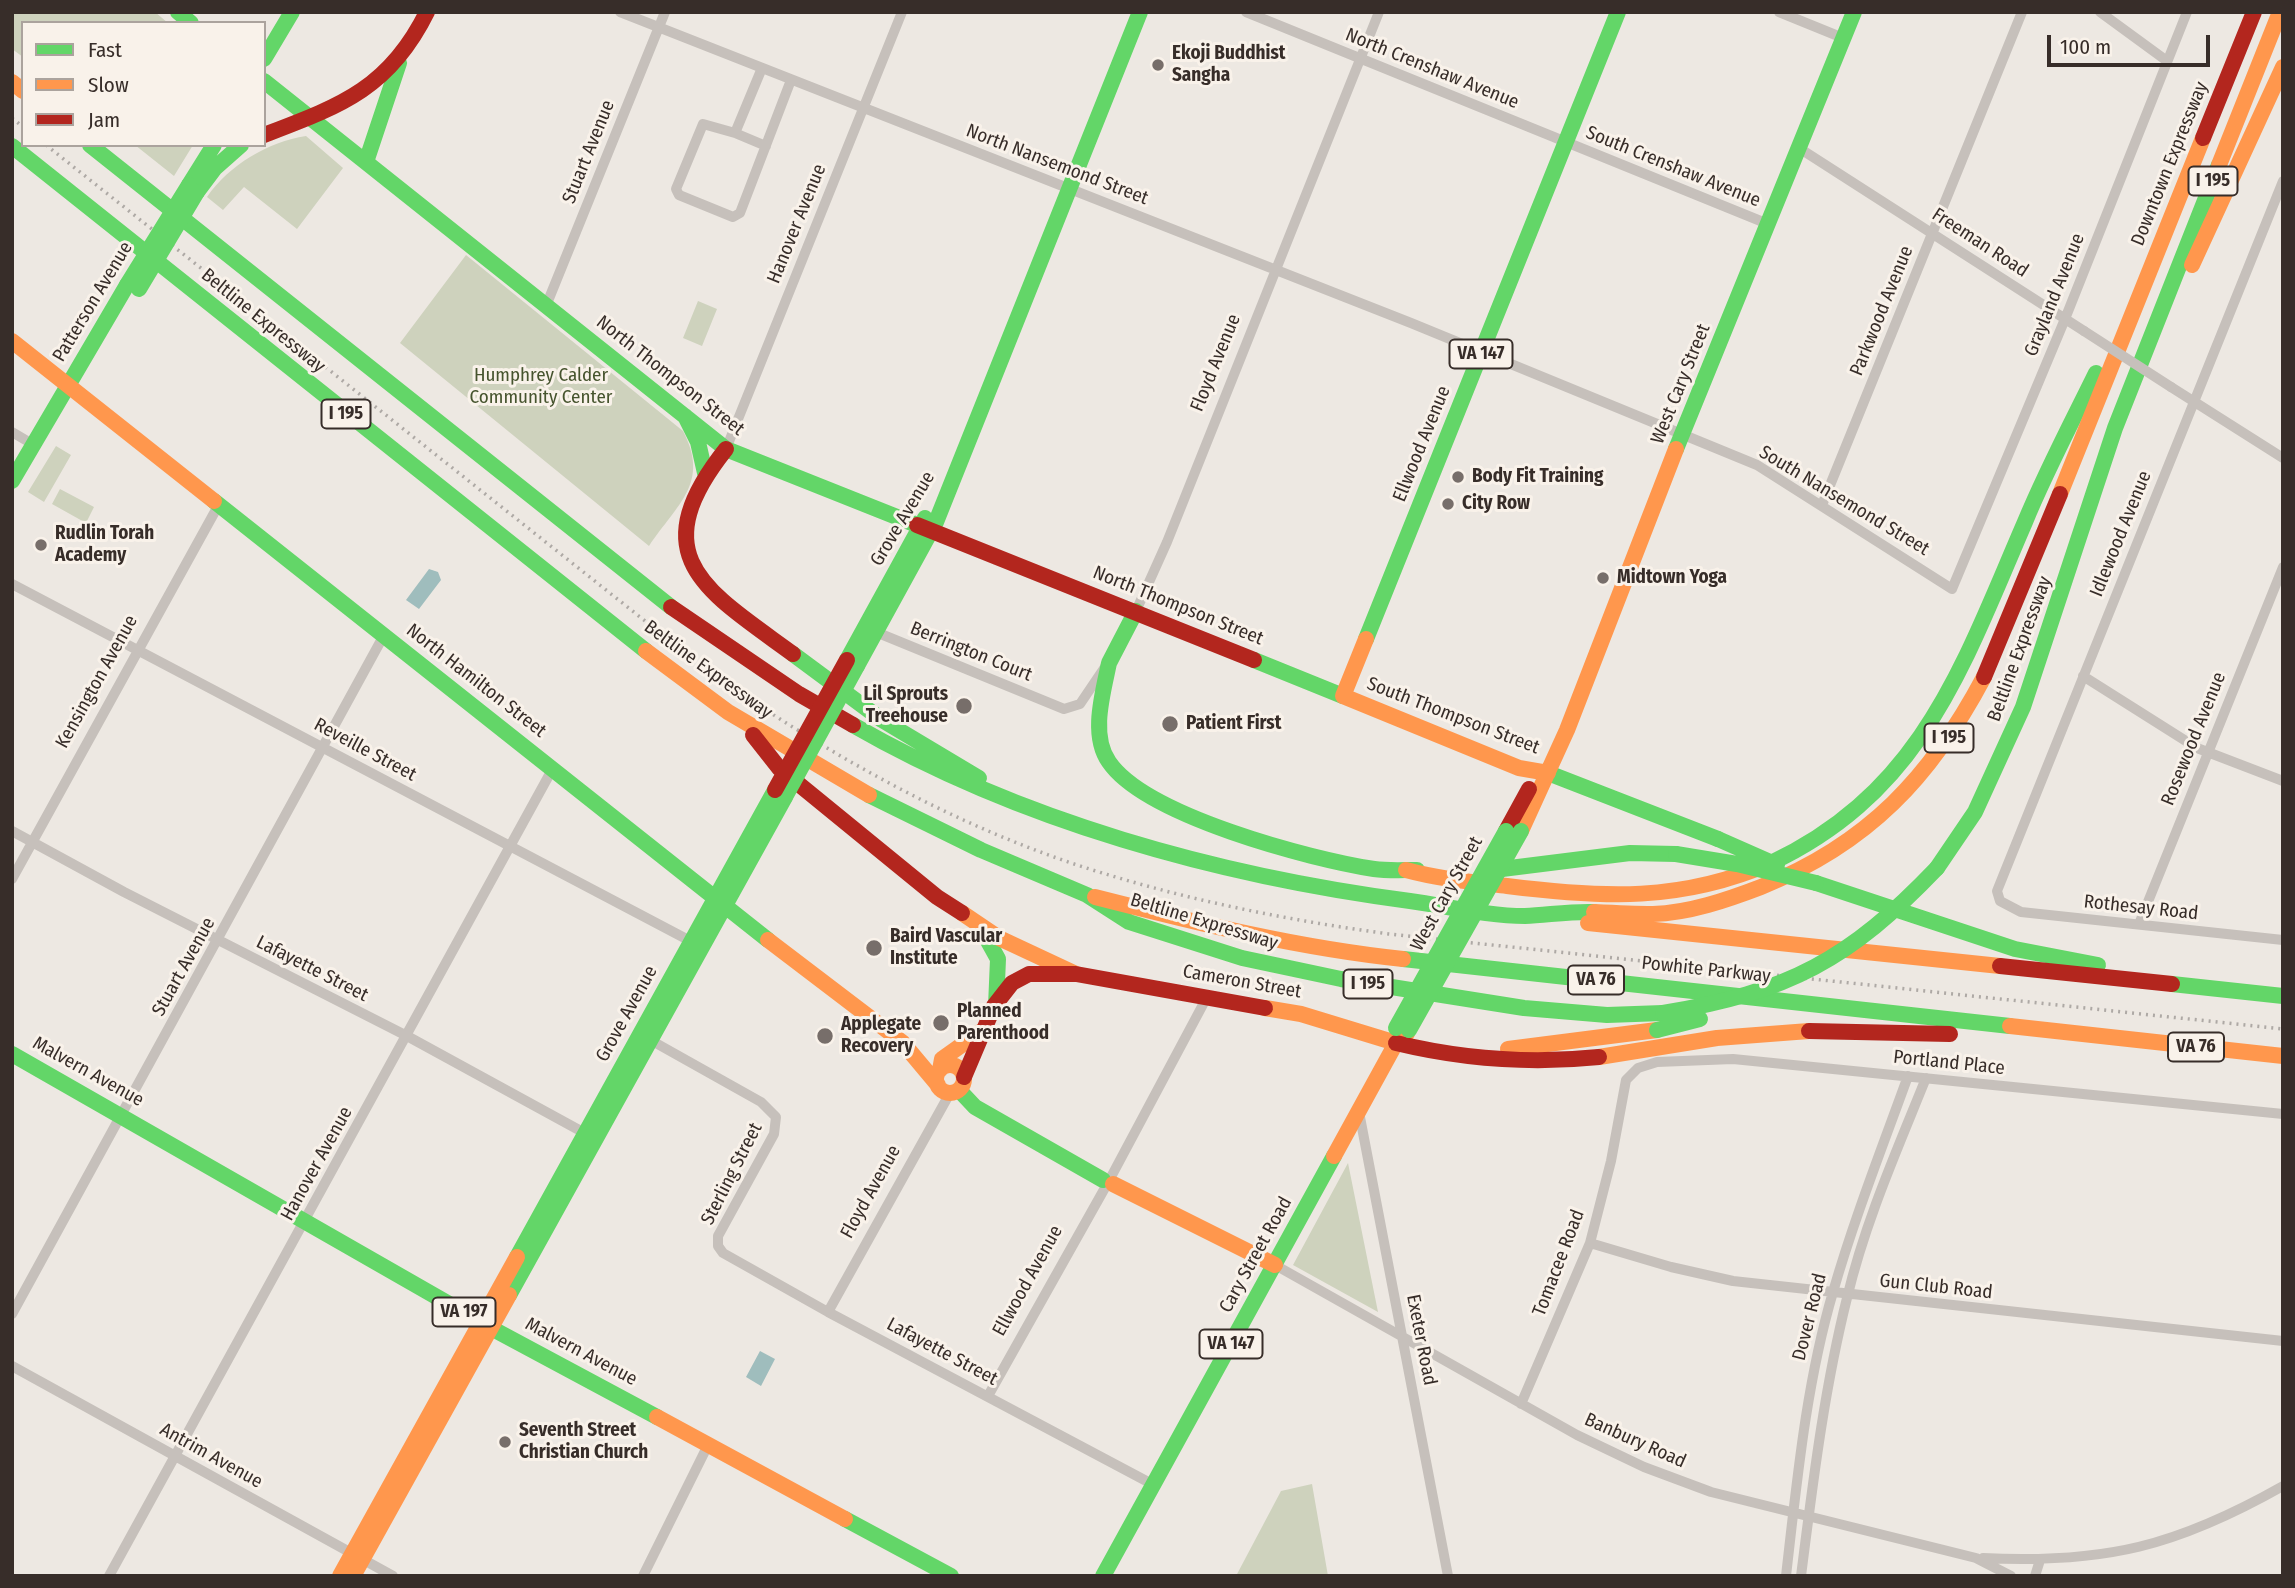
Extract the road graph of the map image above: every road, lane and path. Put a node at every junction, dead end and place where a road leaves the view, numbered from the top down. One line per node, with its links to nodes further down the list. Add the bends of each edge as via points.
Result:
1 (292, 12): 19 (main road)
2 (427, 12): 21 (main road)
3 (620, 12): 17 (street, North Nansemond Street)
4 (665, 12): 17 (street, Stuart Avenue)
5 (902, 12): 27 (street, Hanover Avenue)
6 (1140, 12): 40 (main road, Grove Avenue)
7 (1246, 12): 20 (street, North Crenshaw Avenue)
8 (1379, 12): 20 (street, Floyd Avenue)
9 (1618, 12): 31 (main road, Ellwood Avenue / VA 147)
10 (1779, 12): 18 (street)
11 (1854, 12): 18 (main road, West Cary Street / VA 147)
12 (2022, 12): 43 (street, Parkwood Avenue)
13 (2100, 12): 22 (street)
14 (2187, 12): 22 (street, Grayland Avenue)
15 (2280, 12): 49 (main road, I 195)
16 (2251, 16): 45 (main road, Downtown Expressway / I 195)
17 (659, 27): 24 (street, North Nansemond Street); 46 (street, Stuart Avenue)
18 (1843, 38): 37 (main road, West Cary Street / VA 147)
19 (266, 56)
20 (1360, 59): 31 (street, North Crenshaw Avenue); 44 (street, Floyd Avenue)
21 (400, 61): 28 (main road, via 368,89); 38 (main road)
22 (2167, 61): 47 (street, Grayland Avenue)
23 (2283, 67): 49 (main road, via 2210,229)
24 (762, 68): 25 (street, North Nansemond Street); 29 (street)
25 (791, 80): 27 (street, North Nansemond Street); 33 (street)
26 (266, 83): 28 (main road, North Thompson Street)
27 (863, 108): 40 (street, North Nansemond Street); 57 (street, Hanover Avenue)
28 (311, 117): 30 (main road); 38 (main road, North Thompson Street)
29 (735, 133): 33 (street); 33 (street, via 703,124 676,193 737,216)
30 (266, 134)
31 (1565, 142): 42 (street, South Crenshaw Avenue); 50 (main road, Ellwood Avenue / VA 147)
32 (12, 146): 75 (main road, Beltline Expressway / I 195)
33 (766, 146)
34 (93, 147): 81 (main road, Beltline Expressway / I 195, via 680,614 849,726)
35 (216, 147): 41 (main road, Patterson Avenue)
36 (239, 147): 41 (main road)
37 (1799, 148): 42 (main road, West Cary Street / VA 147); 43 (street, Freeman Road)
38 (366, 162): 46 (main road, North Thompson Street)
39 (2283, 181): 52 (street, Idlewood Avenue)
40 (1069, 188): 44 (street, North Nansemond Street); 63 (main road, Grove Avenue, via 954,475)
41 (193, 189): 51 (main road, Patterson Avenue, bridge, via 133,287 115,305)
42 (1768, 224): 55 (main road, West Cary Street / VA 147)
43 (1933, 234): 47 (street, Freeman Road); 61 (street, Parkwood Avenue)
44 (1276, 270): 50 (street, North Nansemond Street); 67 (street, Floyd Avenue)
45 (2141, 292): 85 (main road, via 2124,315 2042,484 1949,696 1903,763 1853,813 1762,867 1713,884 1663,894 1597,893 1432,877); 91 (main road, Beltline Expressway / I 195, via 1996,654 1948,740 1896,803 1822,859 1727,901 1655,914 1571,911)
46 (546, 306): 53 (main road, North Thompson Street)
47 (2065, 319): 52 (street, Freeman Road, bridge); 66 (street, Grayland Avenue)
48 (12, 341): 51 (main road, North Hamilton Street)
49 (2147, 349): 99 (main road, Beltline Expressway / I 195, bridge, via 2115,428 2023,707 1975,813 1937,869 1909,899 1852,948)
50 (1481, 353): 55 (street, South Nansemond Street); 73 (main road, Ellwood Avenue / VA 147)
51 (68, 386): 56 (main road, Patterson Avenue); 62 (main road, North Hamilton Street)
52 (2193, 401): 58 (street, Freeman Road); 72 (street, Idlewood Avenue)
53 (685, 416): 57 (main road, North Thompson Street); 59 (main road, via 698,442)
54 (12, 432): 56 (street)
55 (1682, 435): 61 (street, South Nansemond Street, via 1756,466); 79 (main road, West Cary Street / VA 147)
56 (34, 445): 60 (main road, Patterson Avenue)
57 (726, 449): 59 (main road); 63 (main road, North Thompson Street)
58 (2283, 458)
59 (705, 473): 81 (main road, via 691,501 686,537 692,568 713,596 882,720 963,766)
60 (12, 481)
61 (1822, 505): 66 (street, South Nansemond Street)
62 (218, 506): 69 (main road, North Hamilton Street); 70 (street, Kensington Avenue)
63 (926, 528): 67 (main road, North Thompson Street); 68 (main road, Grove Avenue)
64 (2283, 566): 77 (street, Rosewood Avenue)
65 (12, 584): 70 (street, Reveille Street)
66 (1952, 589)
67 (1136, 611): 71 (main road, Floyd Avenue); 73 (main road, North Thompson Street)
68 (870, 630): 74 (street, Berrington Court); 90 (main road, Grove Avenue, bridge)
69 (384, 635): 76 (street, Stuart Avenue); 78 (main road, North Hamilton Street)
70 (138, 650): 76 (street, Reveille Street); 83 (street, Kensington Avenue)
71 (1109, 663): 74 (street, Floyd Avenue, via 1080,704); 85 (main road, via 1100,733 1109,762 1132,785 1220,827 1257,839 1376,869)
72 (2083, 676): 77 (street); 89 (street, Idlewood Avenue, via 2000,879)
73 (1343, 696): 79 (main road, South Thompson Street, via 1519,768)
74 (1064, 709)
75 (748, 729): 88 (main road, Beltline Expressway / I 195, via 932,830); 92 (main road, via 779,768)
76 (322, 747): 84 (street, Reveille Street); 95 (street, Stuart Avenue)
77 (2207, 753): 80 (street); 93 (street, Rosewood Avenue)
78 (553, 768): 84 (street, Hanover Avenue); 90 (main road, North Hamilton Street)
79 (1548, 773): 87 (main road, South Thompson Street, bridge); 104 (main road, West Cary Street / VA 147, bridge)
80 (2283, 781)
81 (1008, 800): 91 (main road, Beltline Expressway / I 195, via 1144,847 1247,875)
82 (12, 831): 83 (street, Lafayette Street)
83 (32, 844): 86 (street, Kensington Avenue); 95 (street, Lafayette Street)
84 (512, 847): 96 (street, Reveille Street); 105 (street, Hanover Avenue)
85 (1406, 870): 87 (main road, bridge, via 1508,870 1630,853 1676,854)
86 (12, 879)
87 (1816, 883): 98 (main road, via 2015,949 2132,971)
88 (1087, 895): 99 (main road, Beltline Expressway / I 195, bridge, via 1106,912 1144,928 1242,958 1537,1010 1663,1013); 107 (main road, Powhite Parkway / VA 76, via 1219,929 1345,953)
89 (2000, 901): 93 (street, Rothesay Road, via 2021,912)
90 (719, 903): 96 (main road, Grove Avenue); 108 (main road, North Hamilton Street)
91 (1524, 916): 98 (main road, Powhite Parkway)
92 (975, 924): 97 (main road); 102 (main road, via 991,941 998,959)
93 (2139, 924): 94 (street, Rothesay Road)
94 (2283, 940)
95 (218, 941): 105 (street, Lafayette Street); 118 (street, Stuart Avenue)
96 (697, 944): 106 (main road, Grove Avenue)
97 (1076, 974): 101 (main road, Cameron Street); 102 (main road, Floyd Avenue, via 1023,976)
98 (2159, 982): 100 (main road, Powhite Parkway)
99 (1766, 993): 110 (main road, bridge, via 1657,1030)
100 (2283, 996)
101 (1207, 997): 104 (main road, Cameron Street); 120 (street, Ellwood Avenue)
102 (996, 1006): 103 (main road, Floyd Avenue)
103 (980, 1032): 113 (main road, Floyd Avenue); 113 (main road, Floyd Avenue)
104 (1400, 1034): 110 (main road, Cameron Street, via 1423,1050); 116 (main road, Cary Street Road / VA 147)
105 (407, 1036): 119 (street, Lafayette Street); 121 (street, Hanover Avenue)
106 (645, 1037): 119 (main road, Grove Avenue); 123 (street, Sterling Street, via 761,1102 776,1117 774,1134 723,1225)
107 (2109, 1039): 110 (main road, via 1856,1028 1718,1038 1572,1060); 111 (main road, Powhite Parkway / VA 76)
108 (914, 1053): 113 (main road, North Hamilton Street); 113 (main road, North Hamilton Street)
109 (12, 1054): 118 (main road, Malvern Avenue / VA 197)
110 (1468, 1054)
111 (2283, 1056)
112 (1908, 1076): 114 (street, Portland Place); 115 (street, Portland Place, via 1733,1059 1668,1061 1638,1068); 125 (street, Dover Road)
113 (949, 1077): 120 (main road, North Hamilton Street, via 975,1107); 127 (street, Floyd Avenue)
114 (1926, 1078): 117 (street, Portland Place); 126 (street, Dover Road, via 1880,1192)
115 (1623, 1088): 122 (street, Tomacee Road)
116 (1359, 1112): 124 (main road, Cary Street Road / VA 147); 130 (street, Exeter Road)
117 (2283, 1114)
118 (122, 1116): 121 (main road, Malvern Avenue / VA 197); 128 (street, Stuart Avenue)
119 (590, 1136): 129 (main road, Grove Avenue)
120 (1108, 1182): 124 (main road, North Hamilton Street); 133 (street, Ellwood Avenue)
121 (306, 1220): 129 (main road, Malvern Avenue / VA 197); 136 (street, Hanover Avenue)
122 (1590, 1243): 125 (street, Gun Club Road, via 1732,1281); 134 (street, Tomacee Road)
123 (718, 1246): 127 (street, Lafayette Street)
124 (1275, 1265): 130 (street, Banbury Road); 137 (main road, Cary Street Road / VA 147)
125 (1832, 1294): 126 (street, Gun Club Road); 139 (street, Dover Road, via 1810,1395)
126 (1847, 1295): 131 (street, Gun Club Road); 140 (street, Dover Road, via 1824,1397)
127 (828, 1312): 133 (street, Lafayette Street)
128 (12, 1314)
129 (485, 1324): 135 (main road, Malvern Avenue / VA 197); 141 (main road, Grove Avenue)
130 (1402, 1335): 134 (street, Banbury Road); 151 (street, Exeter Road)
131 (2283, 1341)
132 (12, 1366): 136 (street, Antrim Avenue)
133 (988, 1396): 137 (street, Lafayette Street)
134 (1521, 1404): 139 (street, Banbury Road, via 1644,1467)
135 (708, 1445): 148 (street); 149 (main road, Malvern Avenue / VA 197)
136 (175, 1456): 141 (street, Antrim Avenue); 144 (street, Hanover Avenue)
137 (1152, 1484): 150 (main road, Cary Street Road / VA 147)
138 (2283, 1486): 143 (street, via 2213,1524 2148,1546)
139 (1793, 1514): 140 (street, Banbury Road); 152 (street, Dover Road)
140 (1808, 1518): 142 (street, Banbury Road); 153 (street, Dover Road)
141 (357, 1556): 145 (main road, Grove Avenue); 146 (main road, Grove Avenue); 147 (street, Antrim Avenue)
142 (1976, 1558): 143 (street); 154 (street, Banbury Road)
143 (2040, 1560): 155 (street)
144 (109, 1576)
145 (340, 1576)
146 (353, 1576)
147 (393, 1576)
148 (643, 1576)
149 (951, 1576)
150 (1102, 1576)
151 (1448, 1576)
152 (1786, 1576)
153 (1801, 1576)
154 (2011, 1576)
155 (2035, 1576)

